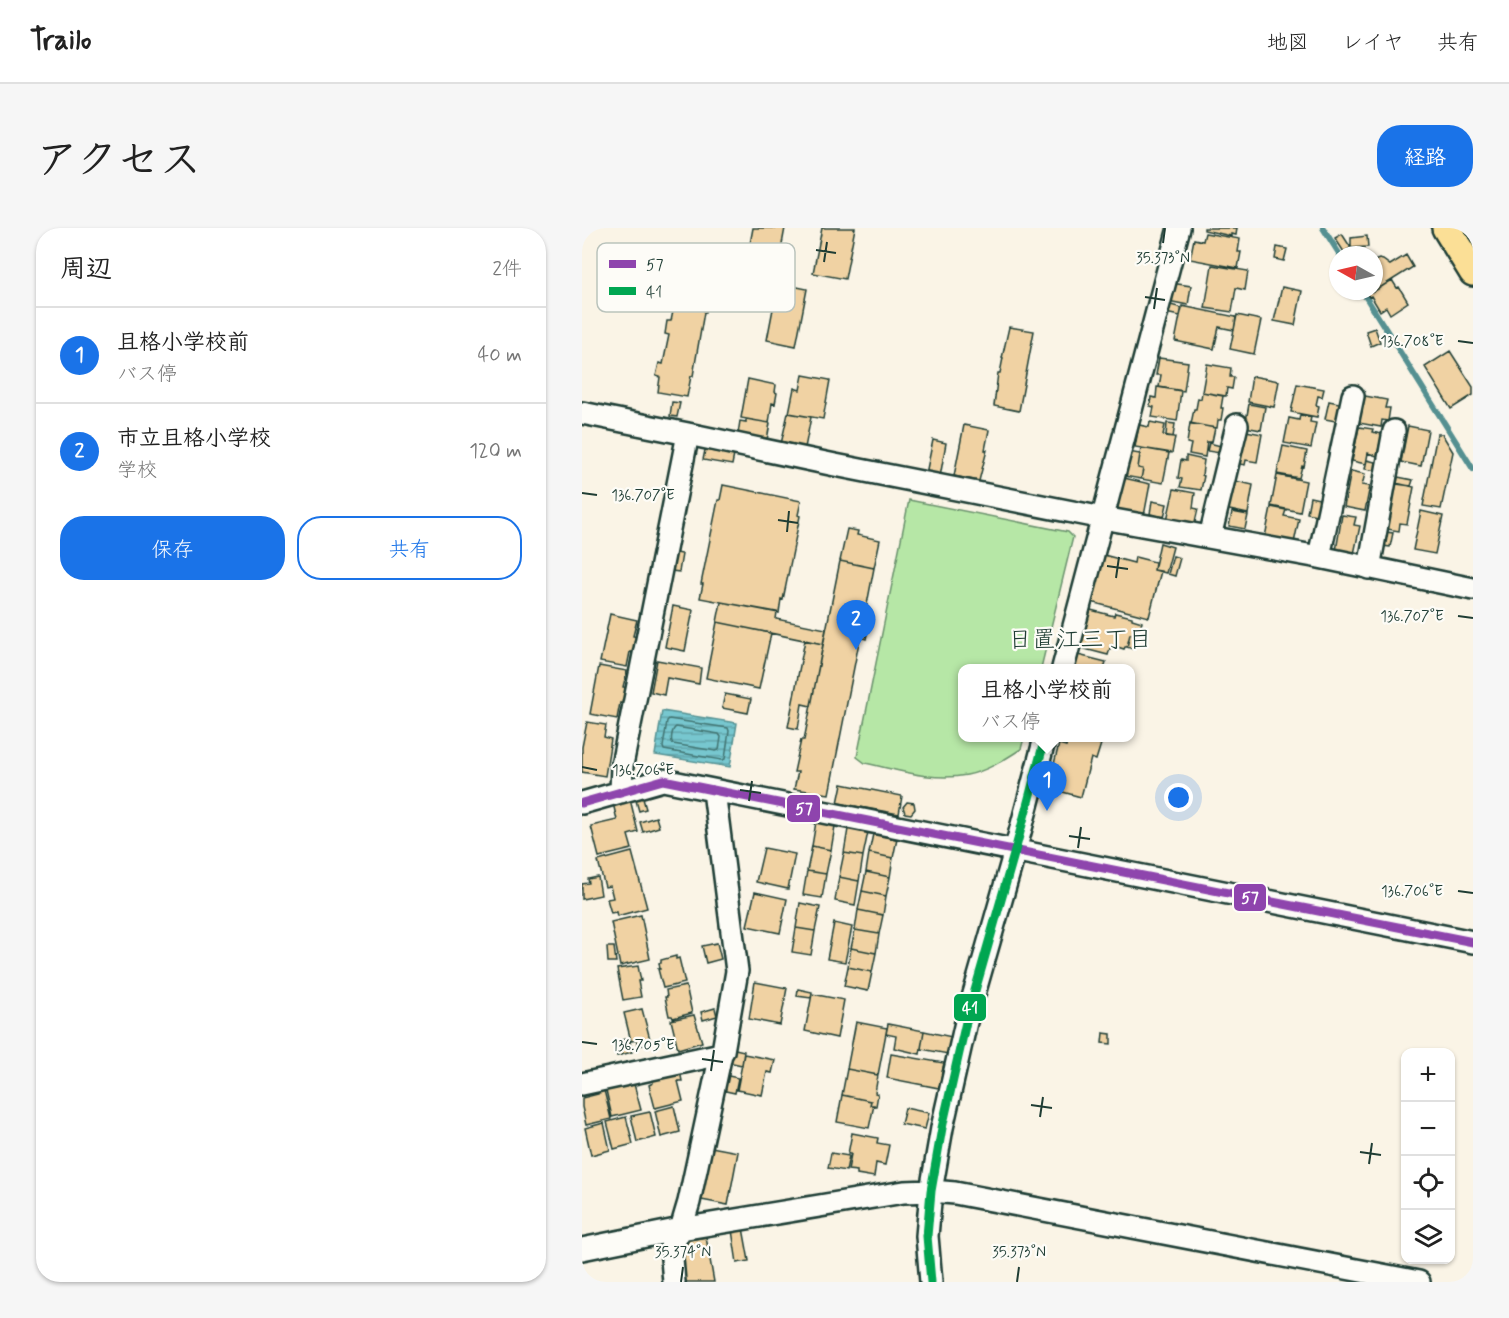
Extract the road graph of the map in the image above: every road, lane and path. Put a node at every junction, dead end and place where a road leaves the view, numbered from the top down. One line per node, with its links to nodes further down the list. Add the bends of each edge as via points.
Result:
1 (1179, 228): 9 (street)
2 (1446, 228): 3 (main road)
3 (1473, 272)
4 (1353, 396): 11 (street)
5 (582, 413): 8 (street)
6 (1237, 425): 10 (street)
7 (1394, 431): 12 (street)
8 (688, 434): 9 (street); 17 (street, via 622,765)
9 (1103, 518): 10 (street); 14 (street)
10 (1210, 537): 11 (street)
11 (1319, 557): 12 (street)
12 (1369, 568): 13 (street)
13 (1473, 589)
14 (1064, 664)
15 (1044, 742): 19 (street)
16 (714, 791): 17 (street, via 663,780); 19 (street); 21 (street, via 737,971)
17 (621, 792): 18 (street)
18 (582, 803)
19 (1015, 851): 20 (street); 23 (street, via 966,1022)
20 (1473, 942)
21 (720, 1054): 22 (street); 24 (street)
22 (582, 1084)
23 (931, 1191): 24 (street, via 904,1192); 27 (street, via 927,1236); 28 (street)
24 (681, 1229): 25 (street); 26 (street, via 671,1247)
25 (582, 1249)
26 (674, 1282)
27 (931, 1282)
28 (1419, 1282)

